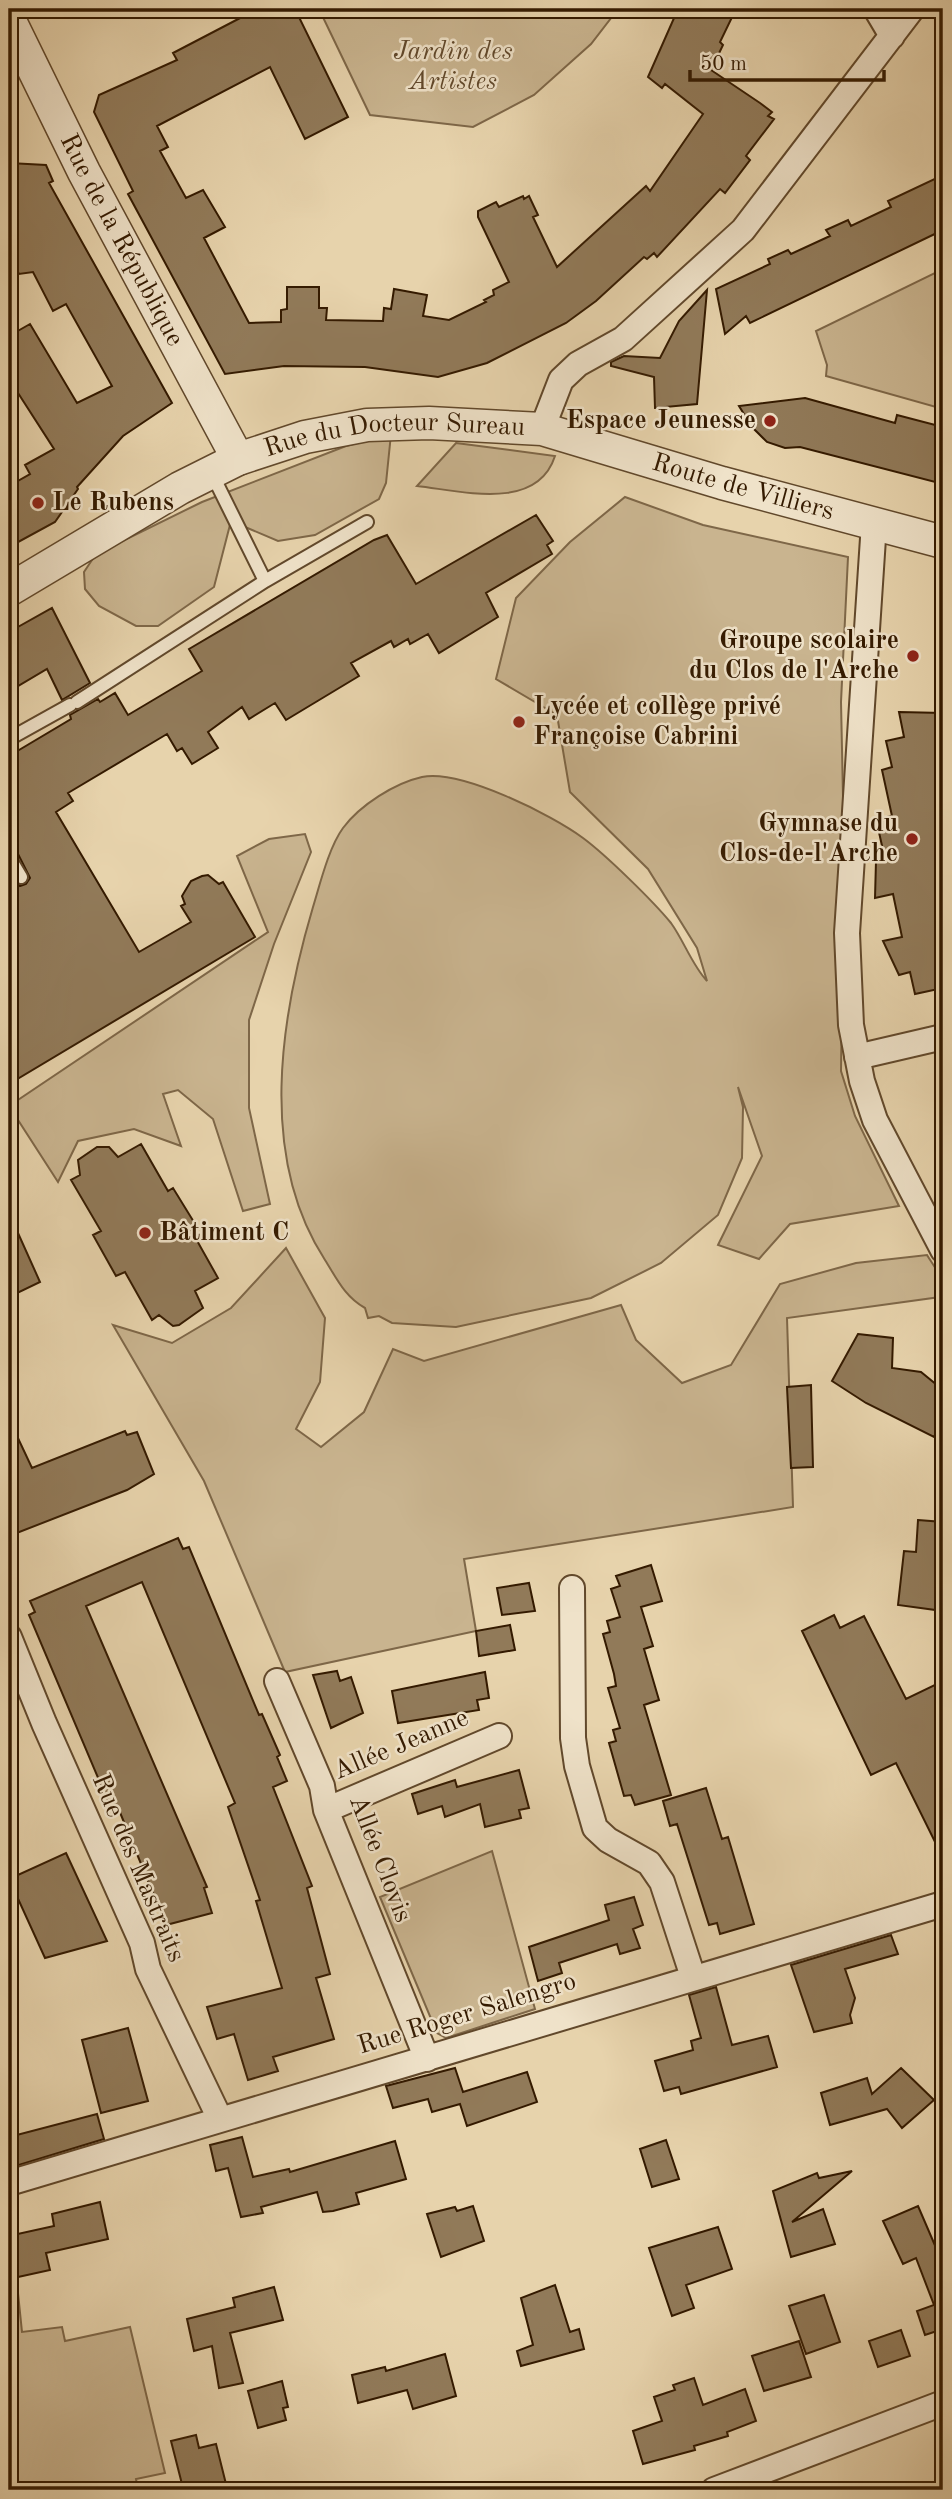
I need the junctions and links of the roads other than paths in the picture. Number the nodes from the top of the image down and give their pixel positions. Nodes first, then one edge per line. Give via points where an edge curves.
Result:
1 (876, 9) edge
2 (912, 9) edge
3 (11, 31) edge
4 (892, 36) junction
5 (542, 429) junction
6 (224, 465) junction
7 (367, 522) dead end
8 (874, 523) junction
9 (943, 542) edge
10 (265, 581) junction
11 (9, 590) edge
12 (9, 739) edge
13 (9, 856) edge
14 (21, 877) dead end
15 (943, 1037) edge
16 (857, 1057) junction
17 (943, 1251) edge
18 (572, 1588) dead end
19 (9, 1637) edge
20 (277, 1681) dead end
21 (499, 1736) dead end
22 (326, 1810) junction
23 (943, 1904) edge
24 (693, 1977) junction
25 (427, 2059) junction
26 (220, 2119) junction
27 (9, 2183) edge
28 (943, 2403) edge
29 (714, 2490) edge

1 - 4 street
2 - 4 street, Rue du Docteur Sureau
3 - 6 street, Rue de la République via 90,184
4 - 5 street, Rue du Docteur Sureau via 743,230 623,340 578,364 561,380
5 - 6 street, Rue du Docteur Sureau via 367,425 305,437
5 - 8 street, Route de Villiers
6 - 10 lane
6 - 11 street, Rue du Docteur Sureau
7 - 10 lane
8 - 9 street, Route de Villiers
8 - 16 street via 847,933 850,1025
10 - 12 lane via 74,704
13 - 14 lane
15 - 16 street
16 - 17 street via 875,1119
18 - 24 street via 573,1738 595,1828 607,1840 649,1863 662,1882
19 - 26 street, Rue des Mastraits via 142,1943 148,1969
20 - 22 street, Allée Clovis via 323,1786
21 - 22 street, Allée Jeanne
22 - 25 street, Allée Clovis
23 - 24 street, Rue Roger Salengro
24 - 25 street, Rue Roger Salengro
25 - 26 street, Rue Roger Salengro
26 - 27 street, Rue Roger Salengro
28 - 29 street

